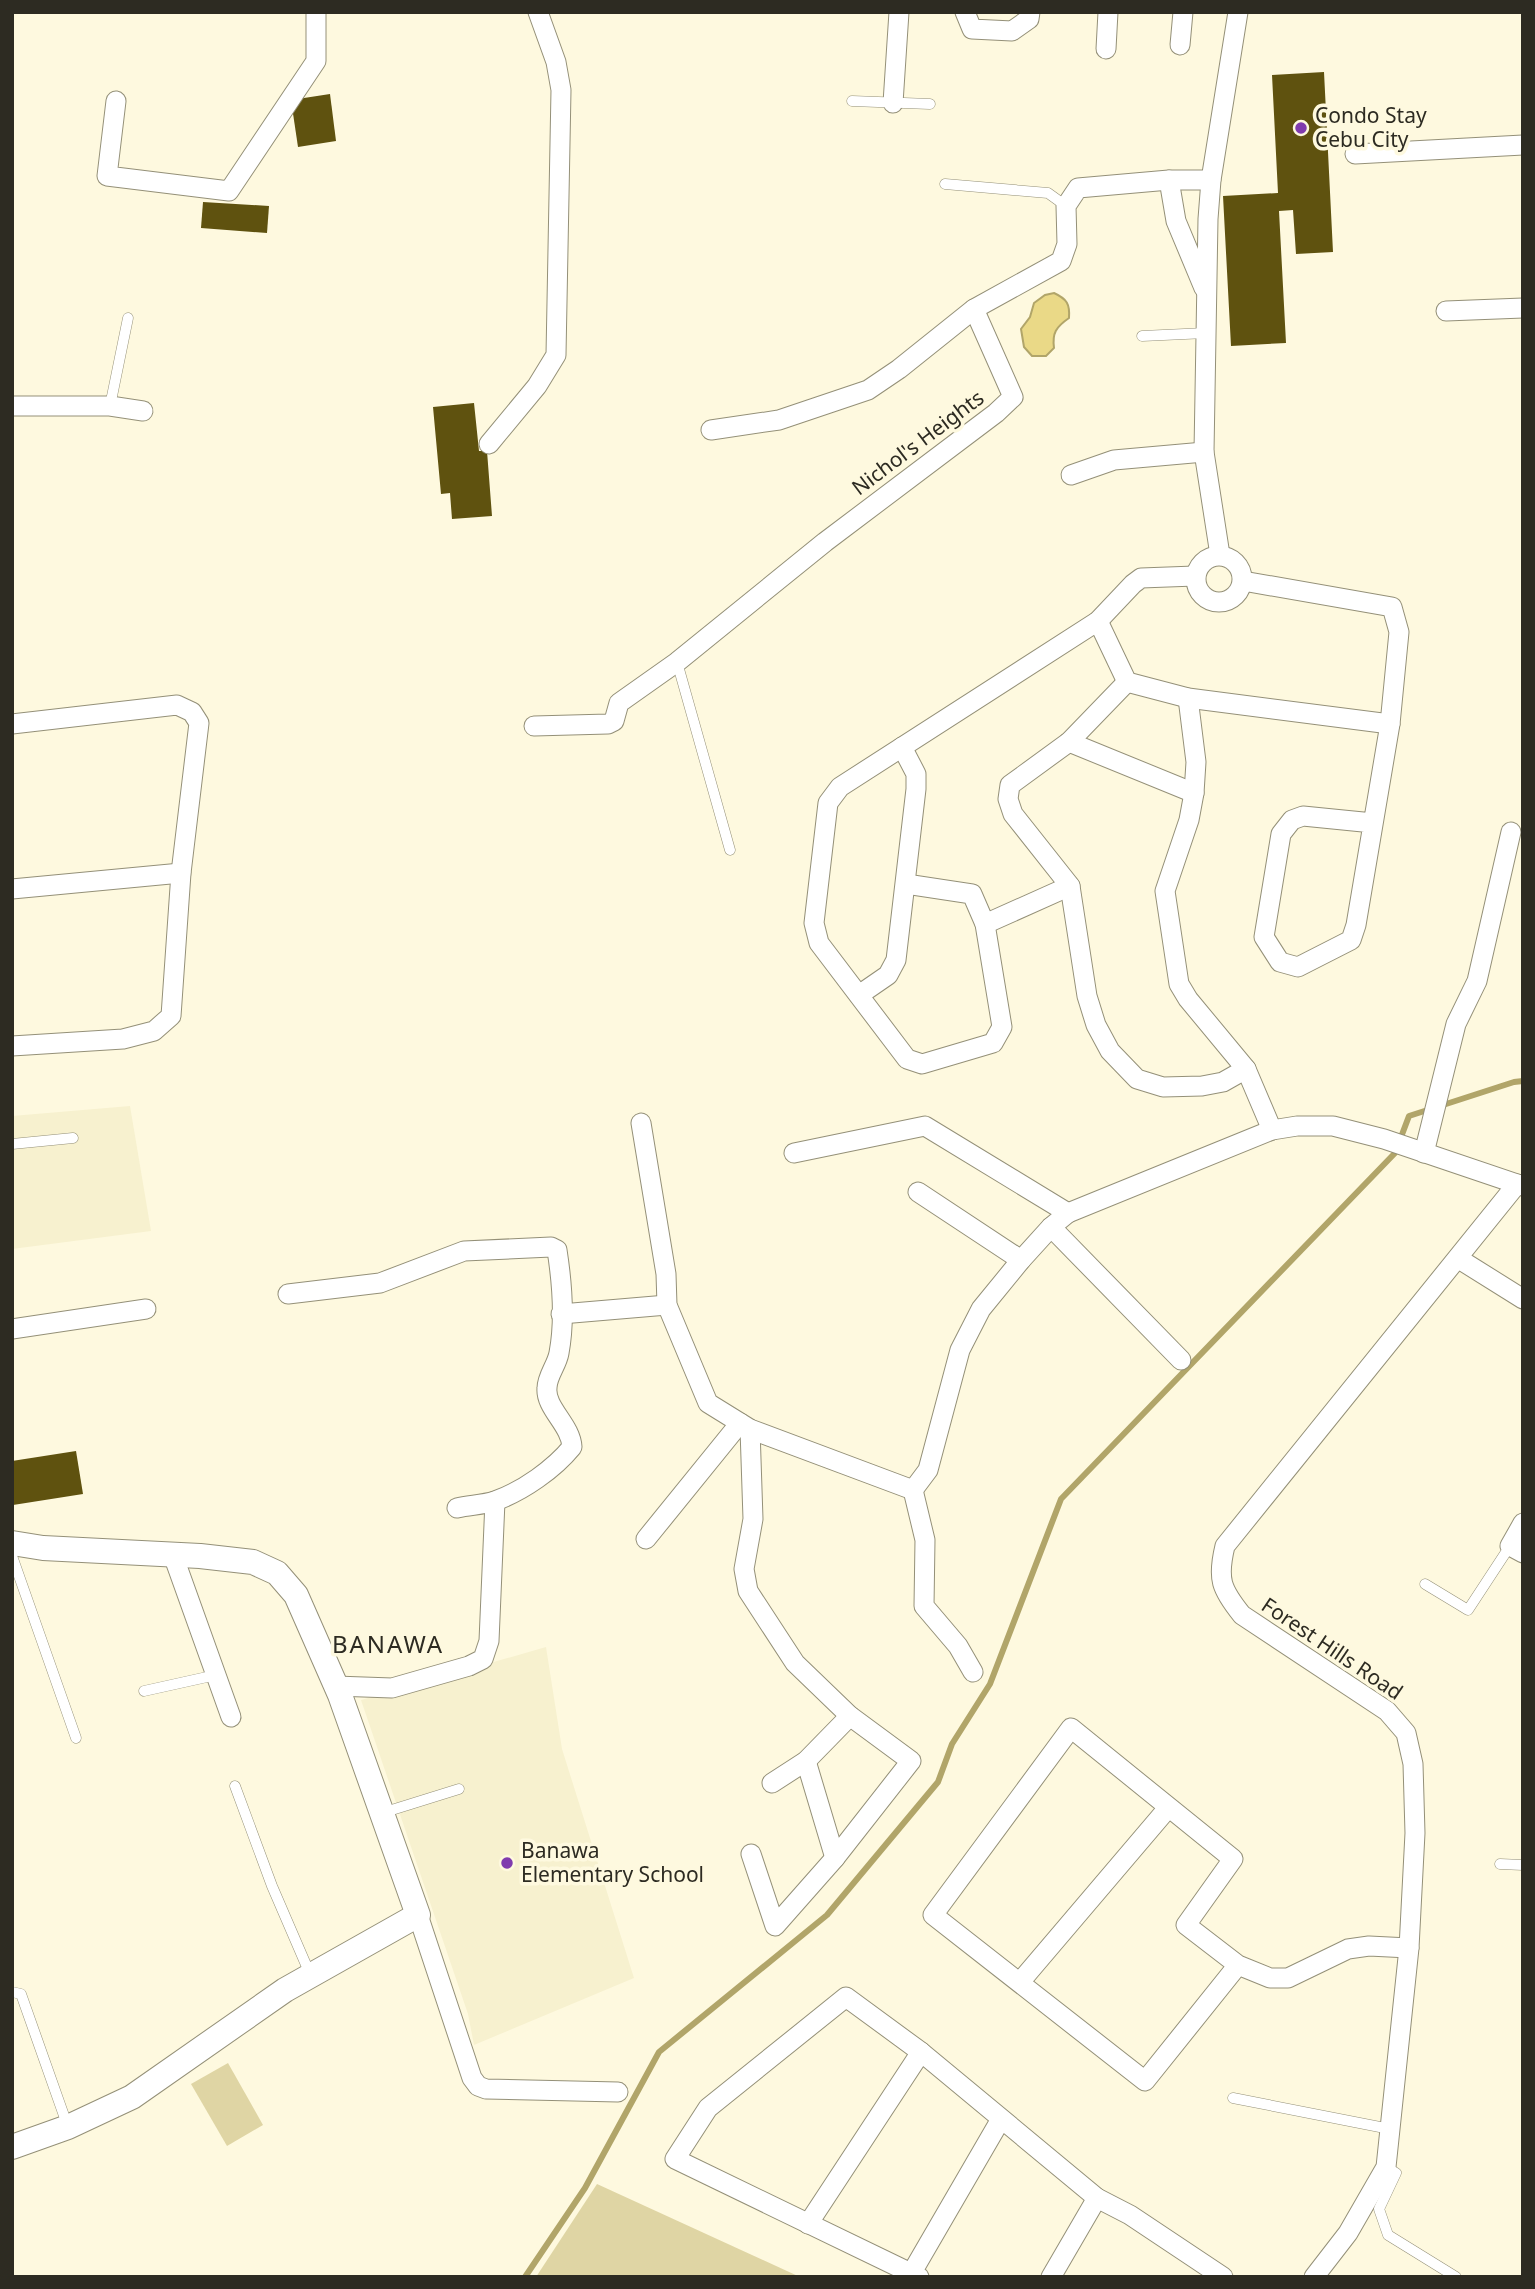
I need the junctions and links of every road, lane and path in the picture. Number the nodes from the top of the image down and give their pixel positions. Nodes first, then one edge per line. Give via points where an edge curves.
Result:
1 (316, 12) edge
2 (538, 12) edge
3 (899, 12) edge
4 (965, 12) edge
5 (1030, 12) edge
6 (1108, 12) edge
7 (1183, 12) edge
8 (1238, 12) edge
9 (1180, 45) dead end
10 (1106, 49) dead end
11 (116, 101) dead end
12 (852, 101) dead end
13 (893, 103) junction
14 (930, 104) dead end
15 (1523, 145) edge
16 (1355, 154) dead end
17 (1169, 180) junction
18 (1211, 180) junction
19 (946, 184) dead end
20 (1066, 206) junction
21 (1207, 295) junction
22 (1523, 308) edge
23 (974, 309) junction
24 (1446, 311) dead end
25 (128, 318) dead end
26 (1206, 333) junction
27 (1142, 336) dead end
28 (110, 406) junction
29 (12, 407) edge
30 (144, 411) dead end
31 (711, 430) dead end
32 (489, 444) dead end
33 (1205, 453) junction
34 (1071, 475) dead end
35 (1220, 555) junction
36 (1195, 576) junction
37 (1243, 581) junction
38 (1098, 621) junction
39 (677, 662) junction
40 (1127, 682) junction
41 (1188, 698) junction
42 (12, 724) edge
43 (1390, 724) junction
44 (534, 726) dead end
45 (1069, 742) junction
46 (902, 747) junction
47 (1194, 793) junction
48 (1373, 823) junction
49 (1511, 832) dead end
50 (730, 850) dead end
51 (181, 873) junction
52 (906, 884) junction
53 (1070, 886) junction
54 (12, 890) edge
55 (985, 925) junction
56 (859, 995) junction
57 (12, 1046) edge
58 (1246, 1069) junction
59 (641, 1123) dead end
60 (1272, 1130) junction
61 (73, 1138) dead end
62 (12, 1144) edge
63 (1420, 1151) junction
64 (794, 1153) dead end
65 (1520, 1185) edge
66 (918, 1192) dead end
67 (1068, 1213) junction
68 (1051, 1227) junction
69 (1459, 1259) junction
70 (1021, 1260) junction
71 (288, 1294) dead end
72 (1523, 1299) edge
73 (667, 1305) junction
74 (146, 1309) dead end
75 (561, 1314) junction
76 (12, 1329) edge
77 (1181, 1360) dead end
78 (745, 1426) junction
79 (914, 1490) junction
80 (495, 1501) junction
81 (457, 1508) dead end
82 (1523, 1523) edge
83 (646, 1539) dead end
84 (12, 1543) edge
85 (1516, 1550) edge
86 (173, 1555) junction
87 (12, 1556) edge
88 (1425, 1584) dead end
89 (973, 1672) dead end
90 (216, 1675) junction
91 (335, 1686) junction
92 (144, 1692) dead end
93 (850, 1716) junction
94 (231, 1717) dead end
95 (76, 1738) dead end
96 (806, 1761) junction
97 (772, 1783) dead end
98 (235, 1786) dead end
99 (459, 1789) dead end
100 (1168, 1808) junction
101 (382, 1813) junction
102 (751, 1854) dead end
103 (835, 1858) junction
104 (1500, 1864) dead end
105 (1523, 1865) edge
106 (418, 1915) junction
107 (1409, 1948) junction
108 (1238, 1965) junction
109 (310, 1976) junction
110 (1020, 1982) junction
111 (12, 1992) edge
112 (921, 2052) junction
113 (618, 2092) dead end
114 (1233, 2098) dead end
115 (1001, 2119) junction
116 (68, 2127) junction
117 (1390, 2129) junction
118 (12, 2147) edge
119 (1386, 2167) junction
120 (1097, 2198) junction
121 (808, 2224) junction
122 (915, 2275) edge
123 (1051, 2277) edge
124 (1223, 2277) edge
125 (1314, 2277) edge
126 (1455, 2277) edge

1 - 11 street via 316,61 229,191 107,176
2 - 32 street via 561,90 556,355
3 - 13 street
4 - 5 street via 972,29 1012,32 1029,19
6 - 10 street
7 - 9 street
8 - 18 street
12 - 13 lane
13 - 14 lane
15 - 16 street
17 - 18 street
17 - 20 street via 1078,188
17 - 21 street via 1176,221
18 - 21 street
19 - 20 lane via 1048,193
20 - 23 street via 1067,244 1061,261
21 - 26 street
22 - 24 street
23 - 31 street via 868,390 779,420
23 - 39 street, Nichol's Heights via 1013,397
25 - 28 lane
26 - 27 lane
26 - 33 street
28 - 29 street
28 - 30 street
33 - 34 street via 1114,460
33 - 35 street
35 - 36 street via 1209,557
35 - 37 street via 1233,559
36 - 37 street via 1198,591 1209,601 1224,603 1237,595
36 - 38 street via 1141,578
37 - 43 street via 1392,607 1399,632
38 - 40 street
38 - 46 street
39 - 44 street, Nichol's Heights via 619,703 617,716 608,724
39 - 50 lane
40 - 41 street
40 - 45 street
41 - 43 street
41 - 47 street via 1196,762
42 - 51 street via 177,705 192,712 198,723
43 - 48 street
45 - 47 street
45 - 53 street via 1010,785 1008,799 1013,814
46 - 52 street via 916,774
46 - 56 street via 840,788 828,803 814,923 819,943
47 - 58 street via 1164,891 1179,984
48 - 48 street via 1351,940 1298,967 1280,962 1264,937 1281,834 1292,820 1303,816
49 - 63 street via 1477,981 1456,1024
51 - 54 street
51 - 57 street via 171,1016 154,1031 123,1039
52 - 55 street via 972,894
52 - 56 street via 896,960 888,975
53 - 55 street
53 - 58 street via 1087,996 1110,1051 1137,1079 1163,1087 1223,1082
55 - 56 street via 1002,1027 993,1043 922,1063 907,1059
58 - 60 street
59 - 73 street
60 - 63 street via 1333,1126
60 - 67 street
61 - 62 lane
63 - 65 street
64 - 67 street via 925,1126
65 - 69 street, Forest Hills Road
66 - 70 street
67 - 68 street
68 - 70 street
68 - 77 street
69 - 72 street
69 - 107 street, Forest Hills Road via 1226,1546 1220,1566 1224,1593 1242,1615 1387,1711 1406,1733 1413,1764 1415,1833
70 - 79 street via 981,1309 960,1350 928,1470
71 - 75 street via 380,1283 464,1251 551,1247 557,1250
73 - 75 street
73 - 78 street via 708,1403
74 - 76 street
75 - 80 street via 559,1353 547,1389 549,1401 572,1436 572,1447 537,1479
78 - 79 street
78 - 83 street
78 - 93 street via 752,1519 744,1569 748,1591 795,1663
79 - 89 street via 926,1540 924,1606
80 - 81 street
80 - 91 street via 488,1648 483,1659 393,1688
82 - 85 street
84 - 86 street
85 - 88 lane via 1468,1610
86 - 90 street
86 - 91 street via 253,1562 276,1573 296,1595
87 - 95 lane
90 - 92 lane
90 - 94 street
91 - 101 street
93 - 96 street
93 - 103 street via 911,1761
96 - 97 street
96 - 103 street
98 - 109 lane
99 - 101 lane
100 - 108 street via 1233,1859 1186,1925
100 - 110 street
100 - 110 street via 1071,1728 933,1915
101 - 106 street
102 - 103 street via 775,1926
104 - 105 lane
106 - 109 street
106 - 113 street via 478,2086
107 - 108 street via 1348,1949 1288,1978 1270,1978
107 - 117 street, Forest Hills Road
108 - 110 street via 1145,2081
109 - 116 street via 132,2097
111 - 116 lane via 21,1994
112 - 115 street
112 - 121 street
112 - 121 street via 846,1997 708,2108 675,2159
114 - 117 lane
115 - 120 street
115 - 122 street
116 - 118 street
117 - 119 street, Forest Hills Road
119 - 125 street, Forest Hills Road via 1348,2233
119 - 126 lane via 1396,2173 1379,2209 1388,2235
120 - 123 street
120 - 124 street
121 - 122 street

